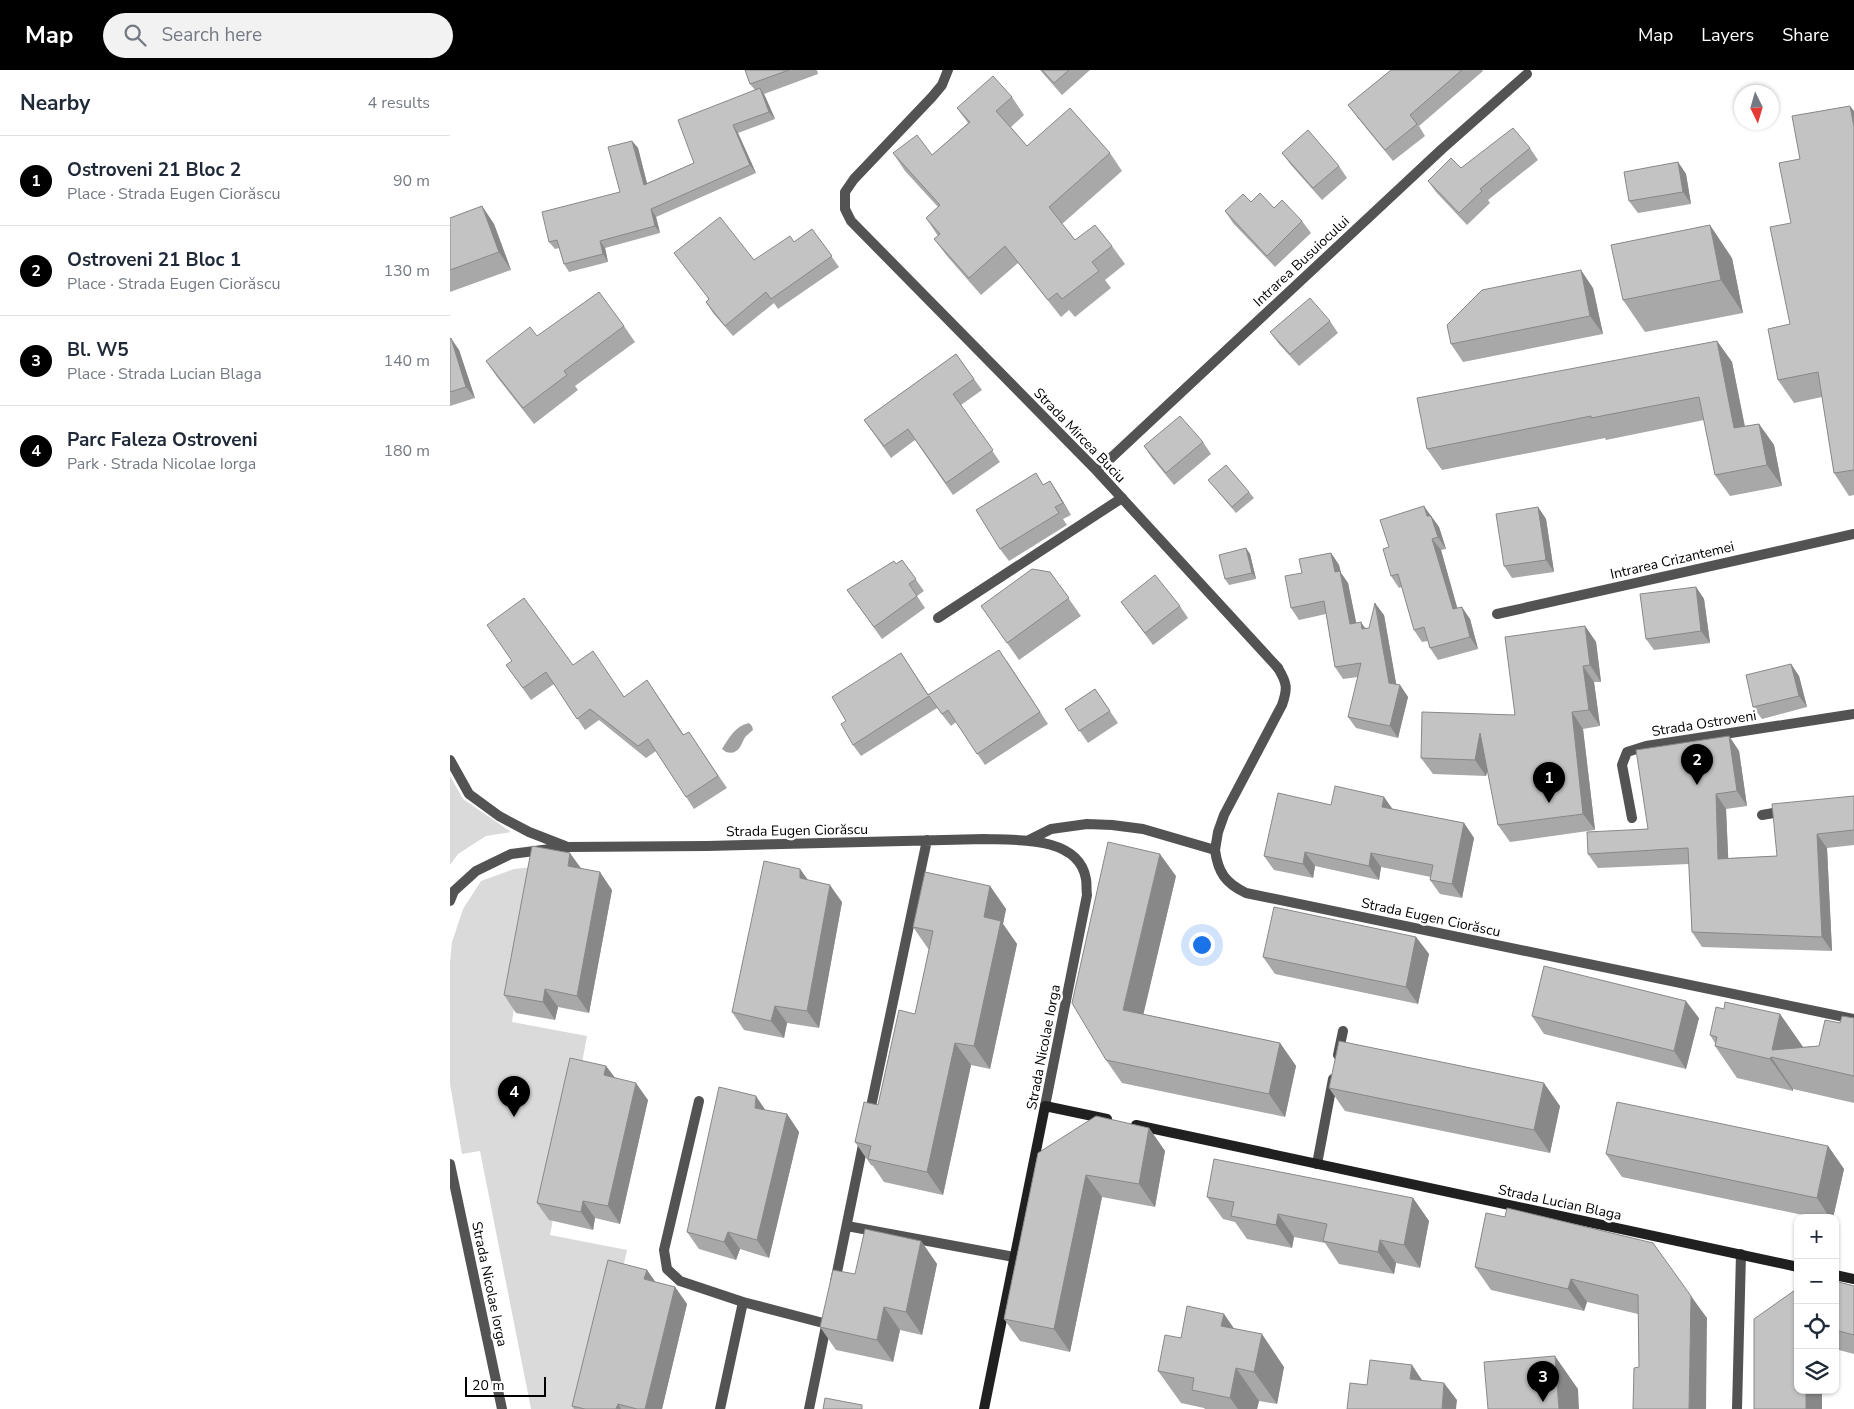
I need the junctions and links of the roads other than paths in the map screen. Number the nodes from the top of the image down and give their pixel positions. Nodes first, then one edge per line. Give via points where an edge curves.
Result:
1 (948, 70) edge
2 (1527, 74) dead end
3 (1097, 471) junction
4 (1122, 498) junction
5 (1854, 534) edge
6 (1497, 614) dead end
7 (938, 618) dead end
8 (1854, 714) edge
9 (450, 760) edge
10 (1799, 810) edge
11 (1762, 815) dead end
12 (1632, 818) dead end
13 (927, 840) junction
14 (1029, 840) junction
15 (566, 847) junction
16 (1064, 849) joint
17 (1215, 850) junction
18 (450, 901) edge
19 (1854, 1019) edge
20 (1342, 1031) dead end
21 (699, 1101) dead end
22 (1045, 1106) junction
23 (450, 1164) edge
24 (1317, 1164) junction
25 (847, 1226) junction
26 (1741, 1254) junction
27 (1014, 1258) junction
28 (1794, 1266) edge
29 (1839, 1276) edge
30 (1854, 1279) edge
31 (834, 1288) edge
32 (743, 1302) junction
33 (502, 1409) edge
34 (720, 1409) edge
35 (809, 1409) edge
36 (984, 1409) edge
37 (1737, 1409) edge

1 - 3 street, Strada Mircea Buciu via 932,98 854,179 845,192 845,209 867,238
2 - 3 street, Intrarea Busuiocului via 1442,148
3 - 4 street, Strada Mircea Buciu
4 - 7 street
4 - 17 street, Strada Mircea Buciu via 1278,668 1285,680 1287,692 1282,705 1224,815
5 - 6 street, Intrarea Crizantemei
8 - 12 street, Strada Ostroveni via 1646,746 1627,752 1622,765
9 - 15 street via 469,794 499,816
10 - 11 street
13 - 14 street, Strada Eugen Ciorăscu
13 - 15 street, Strada Eugen Ciorăscu
13 - 25 street
14 - 16 street, Strada Eugen Ciorăscu
14 - 17 street, Strada Eugen Ciorăscu via 1051,829 1088,824 1112,825 1143,829
15 - 18 street via 511,854 476,871 454,891
16 - 22 street, Strada Nicolae Iorga via 1080,863 1086,878 1087,895
17 - 19 street, Strada Eugen Ciorăscu via 1217,866 1227,880 1246,893
20 - 24 street
21 - 32 street via 664,1250 667,1269 680,1281
22 - 24 street, Strada Lucian Blaga
22 - 27 street, Strada Nicolae Iorga
23 - 33 street, Strada Nicolae Iorga
24 - 26 street, Strada Lucian Blaga
25 - 27 street
25 - 31 street
26 - 28 street, Strada Lucian Blaga
26 - 37 street
27 - 36 street, Strada Nicolae Iorga
29 - 30 street
32 - 34 street
32 - 35 street via 828,1319

